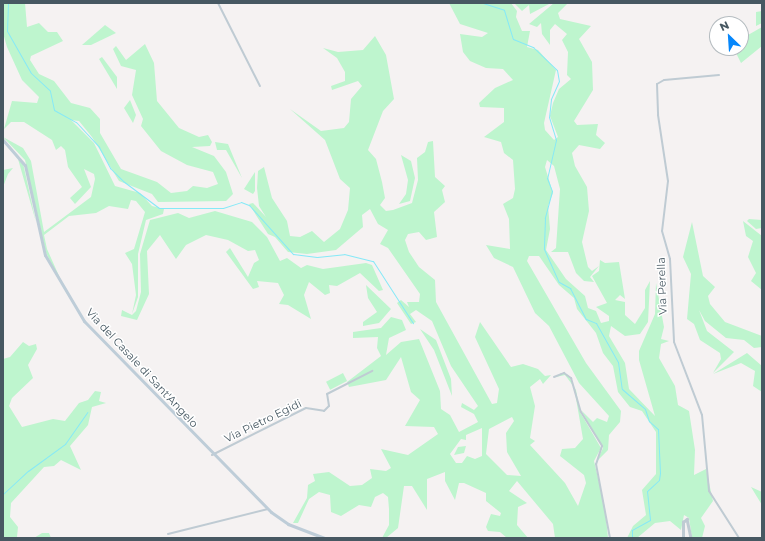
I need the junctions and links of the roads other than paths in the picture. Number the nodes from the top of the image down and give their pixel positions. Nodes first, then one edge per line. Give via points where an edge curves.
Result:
1 (218, 3) edge
2 (719, 75) dead end
3 (260, 86) dead end
4 (3, 140) edge
5 (372, 371) dead end
6 (554, 377) dead end
7 (212, 455) junction
8 (268, 509) junction
9 (168, 534) dead end
10 (324, 538) edge
11 (610, 538) edge
12 (683, 538) edge
13 (691, 538) edge
14 (739, 538) edge

1 - 3 street
2 - 14 street, Via Perella via 657,84 658,115 668,181 662,231 670,259 674,342 702,415 709,491
4 - 7 main road, Via del Casale di Sant'Angelo via 25,165 44,252 70,303
5 - 7 street, Via Pietro Egidi via 327,394 329,406 324,411 306,408
6 - 11 street via 563,372 571,378 582,416 602,446 596,465
7 - 8 main road, Via del Casale di Sant'Angelo
8 - 9 street
8 - 10 main road, Via del Casale di Sant'Angelo via 288,524
12 - 13 street via 686,519

